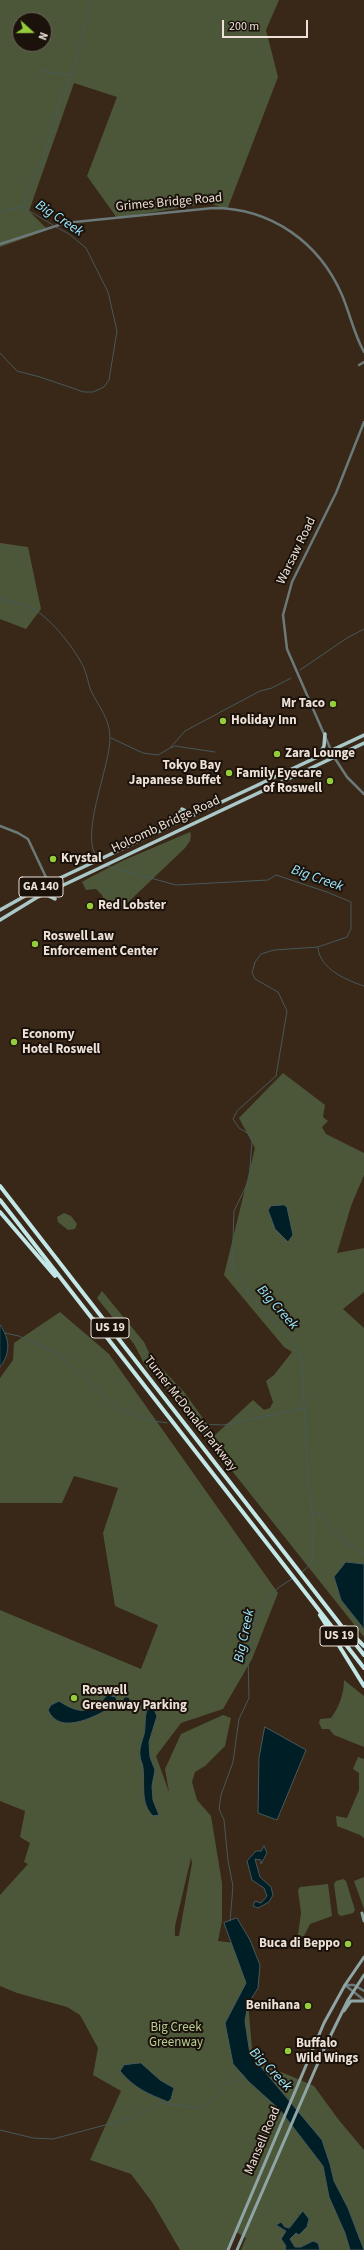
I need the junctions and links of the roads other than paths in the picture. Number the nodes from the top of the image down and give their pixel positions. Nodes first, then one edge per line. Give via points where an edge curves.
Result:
1 (0, 244) edge
2 (364, 351) edge
3 (364, 362) edge
4 (360, 365) dead end
5 (364, 422) edge
6 (325, 734) junction
7 (364, 735) edge
8 (364, 743) edge
9 (331, 750) junction
10 (319, 756) junction
11 (334, 757) junction
12 (364, 794) edge
13 (194, 815) junction
14 (175, 824) junction
15 (0, 826) edge
16 (49, 883) junction
17 (52, 890) junction
18 (43, 894) junction
19 (56, 899) dead end
20 (0, 910) edge
21 (0, 920) edge
22 (1, 1187) edge
23 (0, 1200) edge
24 (0, 1212) edge
25 (87, 1313) junction
26 (313, 1603) junction
27 (332, 1614) junction
28 (364, 1646) edge
29 (364, 1655) edge
30 (364, 1668) edge
31 (364, 1686) edge
32 (362, 1913) dead end
33 (364, 1921) edge
34 (364, 1957) edge
35 (364, 1975) edge
36 (345, 1985) junction
37 (356, 1986) junction
38 (364, 1991) edge
39 (352, 1992) junction
40 (364, 2000) edge
41 (340, 2015) junction
42 (228, 2250) edge
43 (237, 2250) edge

1 - 2 street, Grimes Bridge Road via 65,223 218,208 246,211 270,219 306,243 328,270 342,296 354,332
3 - 4 street
5 - 6 street, Warsaw Road via 336,493 292,582 283,615 287,649
6 - 9 street, Warsaw Road
6 - 10 main road via 324,748
7 - 9 main road, Holcomb Bridge Road / GA 140
8 - 11 main road, Holcomb Bridge Road / GA 140
9 - 10 main road, Holcomb Bridge Road / GA 140
9 - 11 street, Warsaw Road
10 - 13 main road, Holcomb Bridge Road / GA 140
11 - 12 street, Warsaw Road via 344,773
11 - 17 main road, Holcomb Bridge Road / GA 140
13 - 14 main road, Holcomb Bridge Road / GA 140
13 - 14 main road via 181,810
14 - 16 main road, Holcomb Bridge Road / GA 140
15 - 16 street via 28,840
16 - 17 street
16 - 20 main road, Holcomb Bridge Road / GA 140
17 - 18 main road, Holcomb Bridge Road / GA 140
18 - 19 main road
18 - 21 main road, Holcomb Bridge Road / GA 140
22 - 27 highway, Turner McDonald Parkway / US 19
23 - 25 highway, Turner McDonald Parkway / US 19
24 - 25 highway
25 - 26 highway, Turner McDonald Parkway / US 19
26 - 30 highway, Turner McDonald Parkway / US 19
26 - 31 highway
27 - 28 highway
27 - 29 highway, Turner McDonald Parkway / US 19
32 - 33 main road
34 - 36 main road, Mansell Road
35 - 37 main road, Mansell Road
36 - 37 street
36 - 39 street
36 - 42 main road, Mansell Road via 324,2023
37 - 38 street
37 - 39 main road, Mansell Road
39 - 40 street
39 - 41 main road, Mansell Road
40 - 41 main road via 351,2001
41 - 43 main road, Mansell Road

